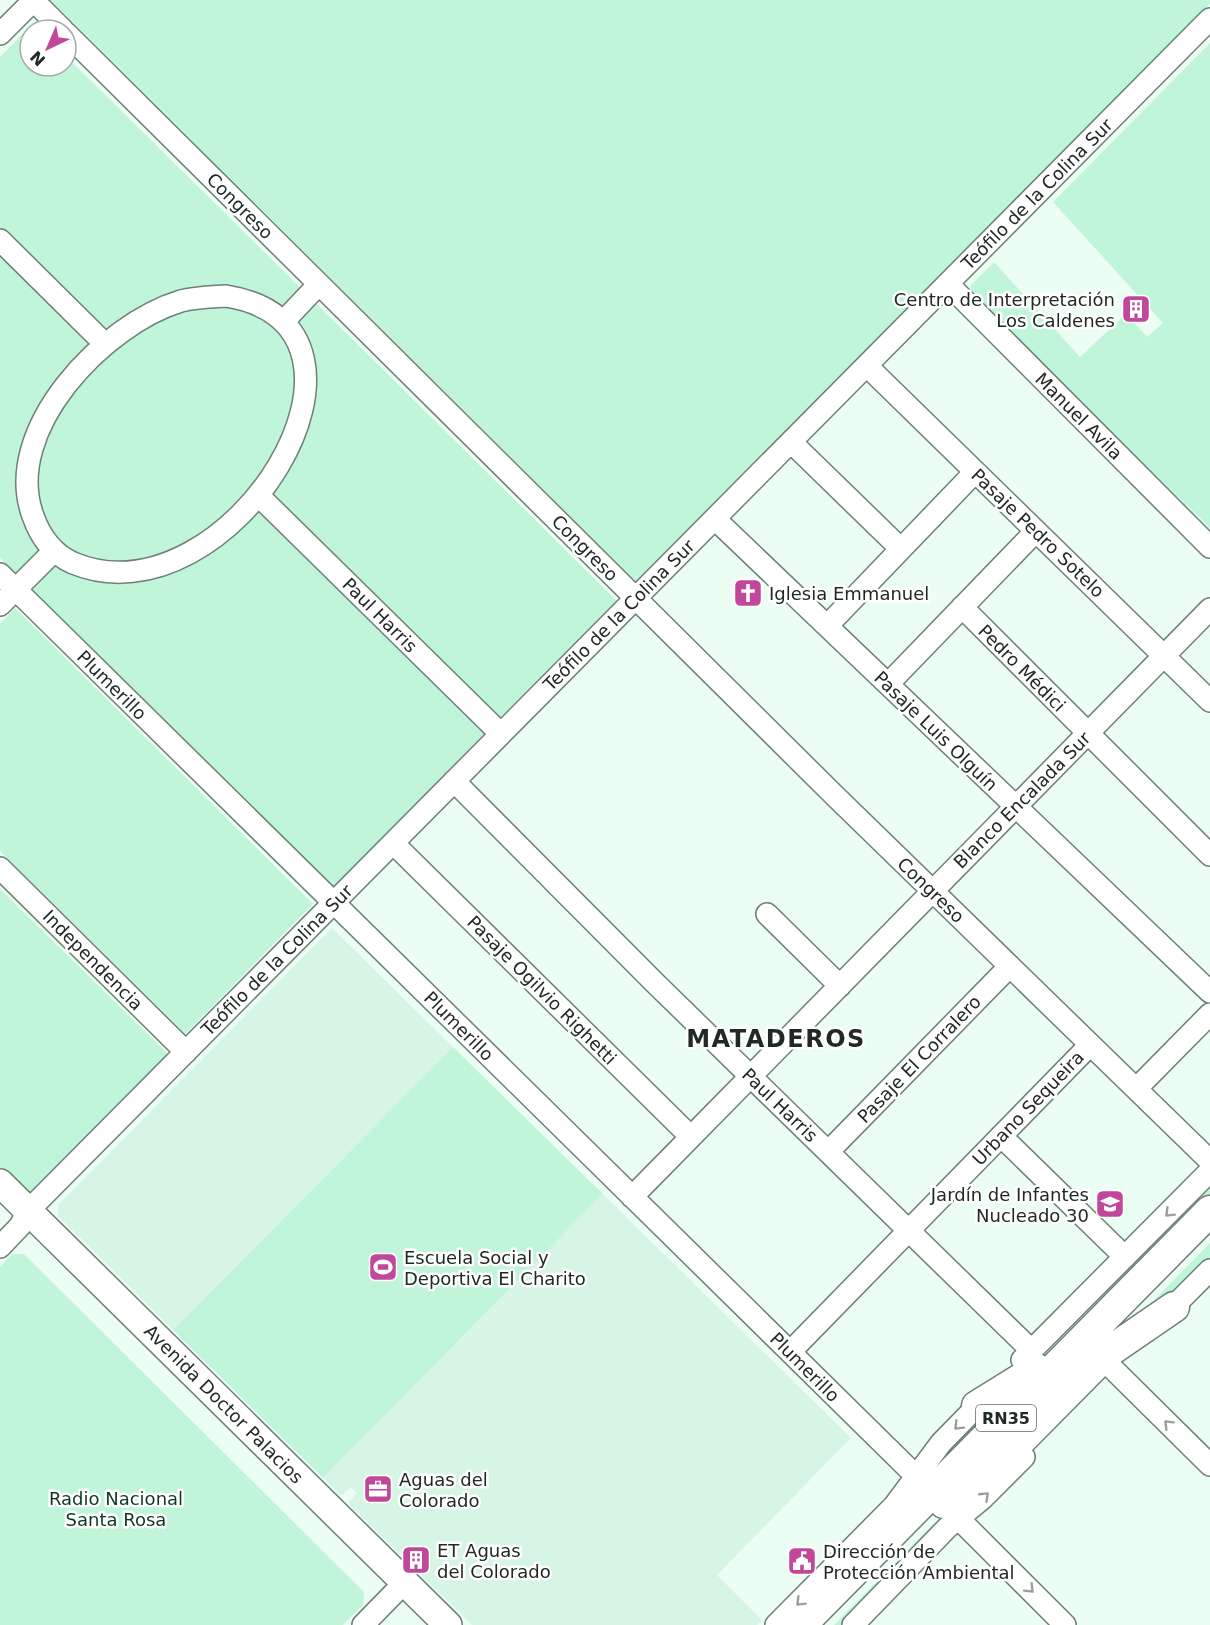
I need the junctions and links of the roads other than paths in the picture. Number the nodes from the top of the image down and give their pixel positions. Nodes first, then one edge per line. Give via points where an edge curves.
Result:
1 (33, 0) edge
2 (50, 18) edge
3 (1210, 20) edge
4 (0, 34) edge
5 (78, 46) edge
6 (0, 240) edge
7 (319, 284) junction
8 (948, 284) junction
9 (284, 321) junction
10 (105, 344) junction
11 (867, 366) junction
12 (791, 442) junction
13 (975, 472) junction
14 (259, 496) junction
15 (715, 519) junction
16 (1036, 531) junction
17 (1210, 548) edge
18 (901, 549) junction
19 (54, 550) junction
20 (0, 574) edge
21 (15, 590) junction
22 (636, 598) junction
23 (0, 605) edge
24 (962, 608) junction
25 (1210, 609) edge
26 (827, 626) junction
27 (1164, 656) junction
28 (888, 684) junction
29 (1210, 701) edge
30 (501, 734) junction
31 (1087, 735) junction
32 (454, 781) junction
33 (1016, 807) junction
34 (393, 843) junction
35 (1210, 855) edge
36 (0, 868) edge
37 (933, 891) junction
38 (334, 903) junction
39 (767, 914) dead end
40 (1010, 966) junction
41 (840, 986) junction
42 (1210, 992) edge
43 (1210, 1014) edge
44 (1090, 1045) junction
45 (186, 1052) junction
46 (750, 1076) junction
47 (1136, 1089) junction
48 (1001, 1136) junction
49 (691, 1137) junction
50 (828, 1152) junction
51 (1210, 1161) edge
52 (1210, 1171) edge
53 (0, 1183) edge
54 (632, 1197) junction
55 (0, 1206) edge
56 (1210, 1211) edge
57 (24, 1219) junction
58 (909, 1230) junction
59 (1199, 1233) edge
60 (0, 1247) edge
61 (1125, 1257) junction
62 (1210, 1270) edge
63 (1174, 1307) junction
64 (1032, 1351) junction
65 (790, 1352) junction
66 (1112, 1368) junction
67 (977, 1406) junction
68 (1210, 1465) edge
69 (917, 1477) junction
70 (951, 1511) junction
71 (399, 1588) junction
72 (363, 1625) edge
73 (424, 1625) edge
74 (448, 1625) edge
75 (776, 1625) edge
76 (801, 1625) edge
77 (824, 1625) edge
78 (853, 1625) edge
79 (1065, 1625) edge

1 - 2 street, Congreso
1 - 4 street
3 - 8 street, Teófilo de la Colina Sur
5 - 7 street, Congreso
6 - 10 street
7 - 9 street
7 - 22 street, Congreso
8 - 11 street, Teófilo de la Colina Sur
8 - 17 street, Manuel Avila
9 - 10 street via 248,300 203,297 161,309
9 - 14 street via 303,359 304,402 292,442
10 - 19 street via 64,389 43,422 31,453 27,472 30,508
11 - 12 street, Teófilo de la Colina Sur
11 - 13 street, Pasaje Pedro Sotelo
12 - 15 street, Teófilo de la Colina Sur
12 - 18 street
13 - 16 street, Pasaje Pedro Sotelo
13 - 18 street
14 - 19 street via 209,541 154,566 127,572 101,571 69,561
14 - 30 street, Paul Harris
15 - 22 street, Teófilo de la Colina Sur
15 - 26 street, Pasaje Luis Olguín
16 - 24 street
16 - 27 street, Pasaje Pedro Sotelo
18 - 26 street
19 - 21 street
20 - 21 street, Plumerillo
21 - 23 street
21 - 38 street, Plumerillo
22 - 30 street, Teófilo de la Colina Sur
22 - 37 street, Congreso
24 - 28 street
24 - 31 street, Pedro Médici
25 - 27 street, Blanco Encalada Sur
26 - 28 street, Pasaje Luis Olguín
27 - 29 street, Pasaje Pedro Sotelo
27 - 31 street, Blanco Encalada Sur
28 - 33 street, Pasaje Luis Olguín
30 - 32 street, Teófilo de la Colina Sur
31 - 33 street, Blanco Encalada Sur
31 - 35 street, Pedro Médici
32 - 34 street, Teófilo de la Colina Sur
32 - 46 street, Paul Harris
33 - 37 street, Blanco Encalada Sur
33 - 42 street, Pasaje Luis Olguín
34 - 38 street, Teófilo de la Colina Sur
34 - 49 street, Pasaje Ogilvio Righetti
36 - 45 street, Independencia
37 - 40 street, Congreso
37 - 41 street, Blanco Encalada Sur
38 - 45 street, Teófilo de la Colina Sur
38 - 54 street, Plumerillo
39 - 41 street
40 - 44 street, Congreso
40 - 50 street, Pasaje El Corralero
41 - 46 street, Blanco Encalada Sur
43 - 47 street
44 - 47 street, Congreso
44 - 48 street, Urbano Sequeira
45 - 57 street, Teófilo de la Colina Sur
46 - 49 street, Blanco Encalada Sur
46 - 50 street, Paul Harris
47 - 51 street, Congreso
48 - 58 street, Urbano Sequeira
48 - 61 street
49 - 54 street, Blanco Encalada Sur
50 - 58 street, Paul Harris
52 -> 61 street
53 - 57 main road, Avenida Doctor Palacios
54 - 65 street, Plumerillo
55 - 57 main road, Avenida Doctor Palacios
56 - 59 highway, RN35
57 - 60 street, Teófilo de la Colina Sur
57 - 71 main road, Avenida Doctor Palacios
58 - 64 street, Paul Harris
58 - 65 street, Urbano Sequeira
59 - 67 highway via 1132,1272 1033,1372
59 - 70 highway, RN35
59 - 76 highway, RN35
61 - 64 street
62 - 63 street
63 - 66 street
63 - 70 highway via 1107,1353
64 - 67 street
65 - 69 street, Plumerillo
68 -> 66 street
70 -> 66 street via 982,1499
67 -> 69 street via 941,1443
69 -> 75 street via 885,1515
70 - 77 highway, RN35
70 - 78 street
70 -> 79 street
71 - 72 street
71 - 73 main road, Avenida Doctor Palacios
71 - 74 main road, Avenida Doctor Palacios

